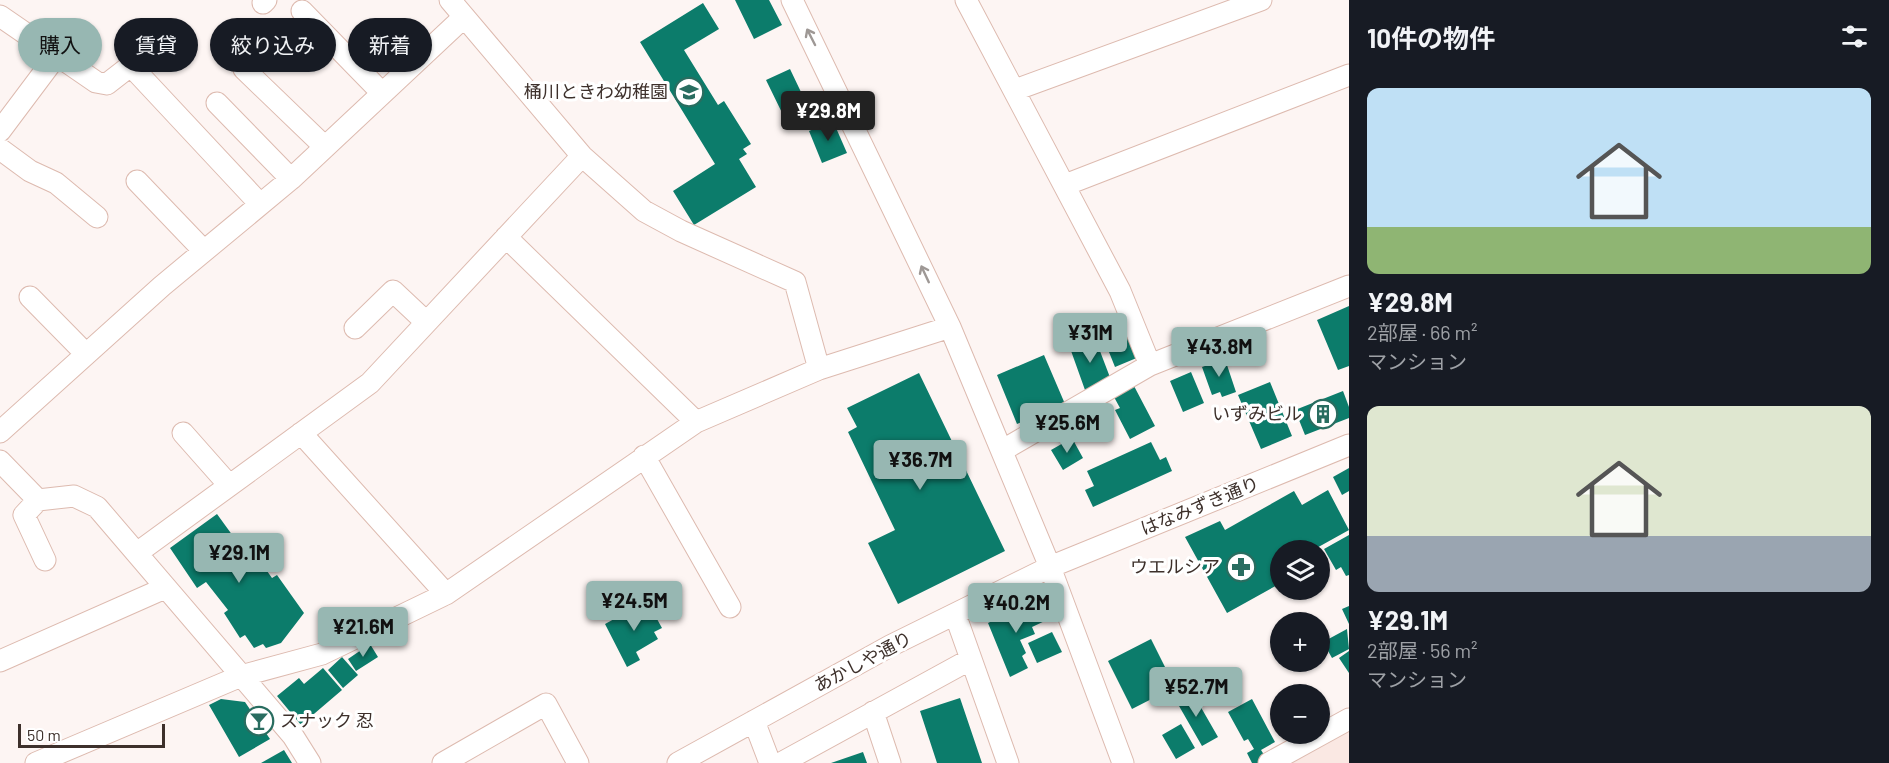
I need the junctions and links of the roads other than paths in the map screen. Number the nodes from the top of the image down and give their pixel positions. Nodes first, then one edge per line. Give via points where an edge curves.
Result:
1 (450, 0) edge
2 (792, 0) edge
3 (966, 0) edge
4 (1261, 0) edge
5 (302, 11) dead end
6 (0, 16) edge
7 (464, 17) junction
8 (18, 28) edge
9 (44, 72) edge
10 (82, 72) edge
11 (247, 72) edge
12 (1349, 75) edge
13 (1015, 90) junction
14 (382, 93) junction
15 (217, 103) dead end
16 (0, 130) edge
17 (324, 147) junction
18 (0, 149) edge
19 (582, 156) junction
20 (291, 179) junction
21 (137, 181) dead end
22 (1065, 185) junction
23 (260, 204) junction
24 (97, 217) dead end
25 (506, 237) junction
26 (204, 251) junction
27 (1349, 286) edge
28 (30, 297) dead end
29 (426, 322) junction
30 (950, 327) junction
31 (355, 328) dead end
32 (86, 354) junction
33 (1150, 365) junction
34 (819, 369) junction
35 (696, 422) junction
36 (0, 432) edge
37 (183, 433) dead end
38 (301, 433) junction
39 (1349, 445) edge
40 (1003, 450) junction
41 (645, 456) junction
42 (0, 461) edge
43 (230, 485) junction
44 (38, 500) junction
45 (137, 552) junction
46 (45, 561) dead end
47 (1050, 567) junction
48 (165, 588) junction
49 (446, 594) junction
50 (730, 607) dead end
51 (955, 614) junction
52 (971, 659) junction
53 (0, 661) edge
54 (241, 676) junction
55 (873, 712) junction
56 (1349, 719) edge
57 (754, 721) junction
58 (36, 763) edge
59 (310, 763) edge
60 (443, 763) edge
61 (578, 763) edge
62 (678, 763) edge
63 (770, 763) edge
64 (781, 763) edge
65 (890, 763) edge
66 (1008, 763) edge
67 (1123, 763) edge
68 (1269, 763) edge

1 - 7 street
30 -> 2 street
3 - 13 street
4 - 13 street
5 - 14 street
6 - 8 street
7 - 14 street
7 - 19 street
9 - 16 street
10 - 23 street via 106,84 132,67
11 - 17 street
12 - 22 street
13 - 22 street
14 - 17 street
15 - 20 street
17 - 20 street
18 - 24 street via 30,171 56,183
19 - 25 street
19 - 34 street via 644,211 795,282
20 - 23 street
21 - 26 street
22 - 33 street via 1120,291
23 - 26 street
25 - 29 street
25 - 35 street
26 - 32 street
27 - 33 street
28 - 32 street
29 - 31 street via 393,291
29 - 38 street via 370,383
30 - 34 street
30 - 40 street
32 - 36 street
33 - 40 street
34 - 35 street
35 - 41 street
37 - 43 street
38 - 43 street
38 - 49 street
39 - 47 street, はなみずき通り
40 - 47 street
41 - 49 street
41 - 50 street
42 - 44 street
43 - 45 street
44 - 45 street via 74,496 97,507
44 - 46 street via 24,515
45 - 48 street
47 - 51 street, あかしや通り
47 - 67 street
48 - 53 street
48 - 54 street
49 - 54 street via 322,654
51 - 52 street
51 - 57 street, あかしや通り
52 - 55 street
52 - 66 street
54 - 58 street
54 - 59 street via 293,736
55 - 64 street
55 - 65 street
56 - 68 street
57 - 62 street, あかしや通り
57 - 63 street
60 - 61 street via 546,704

